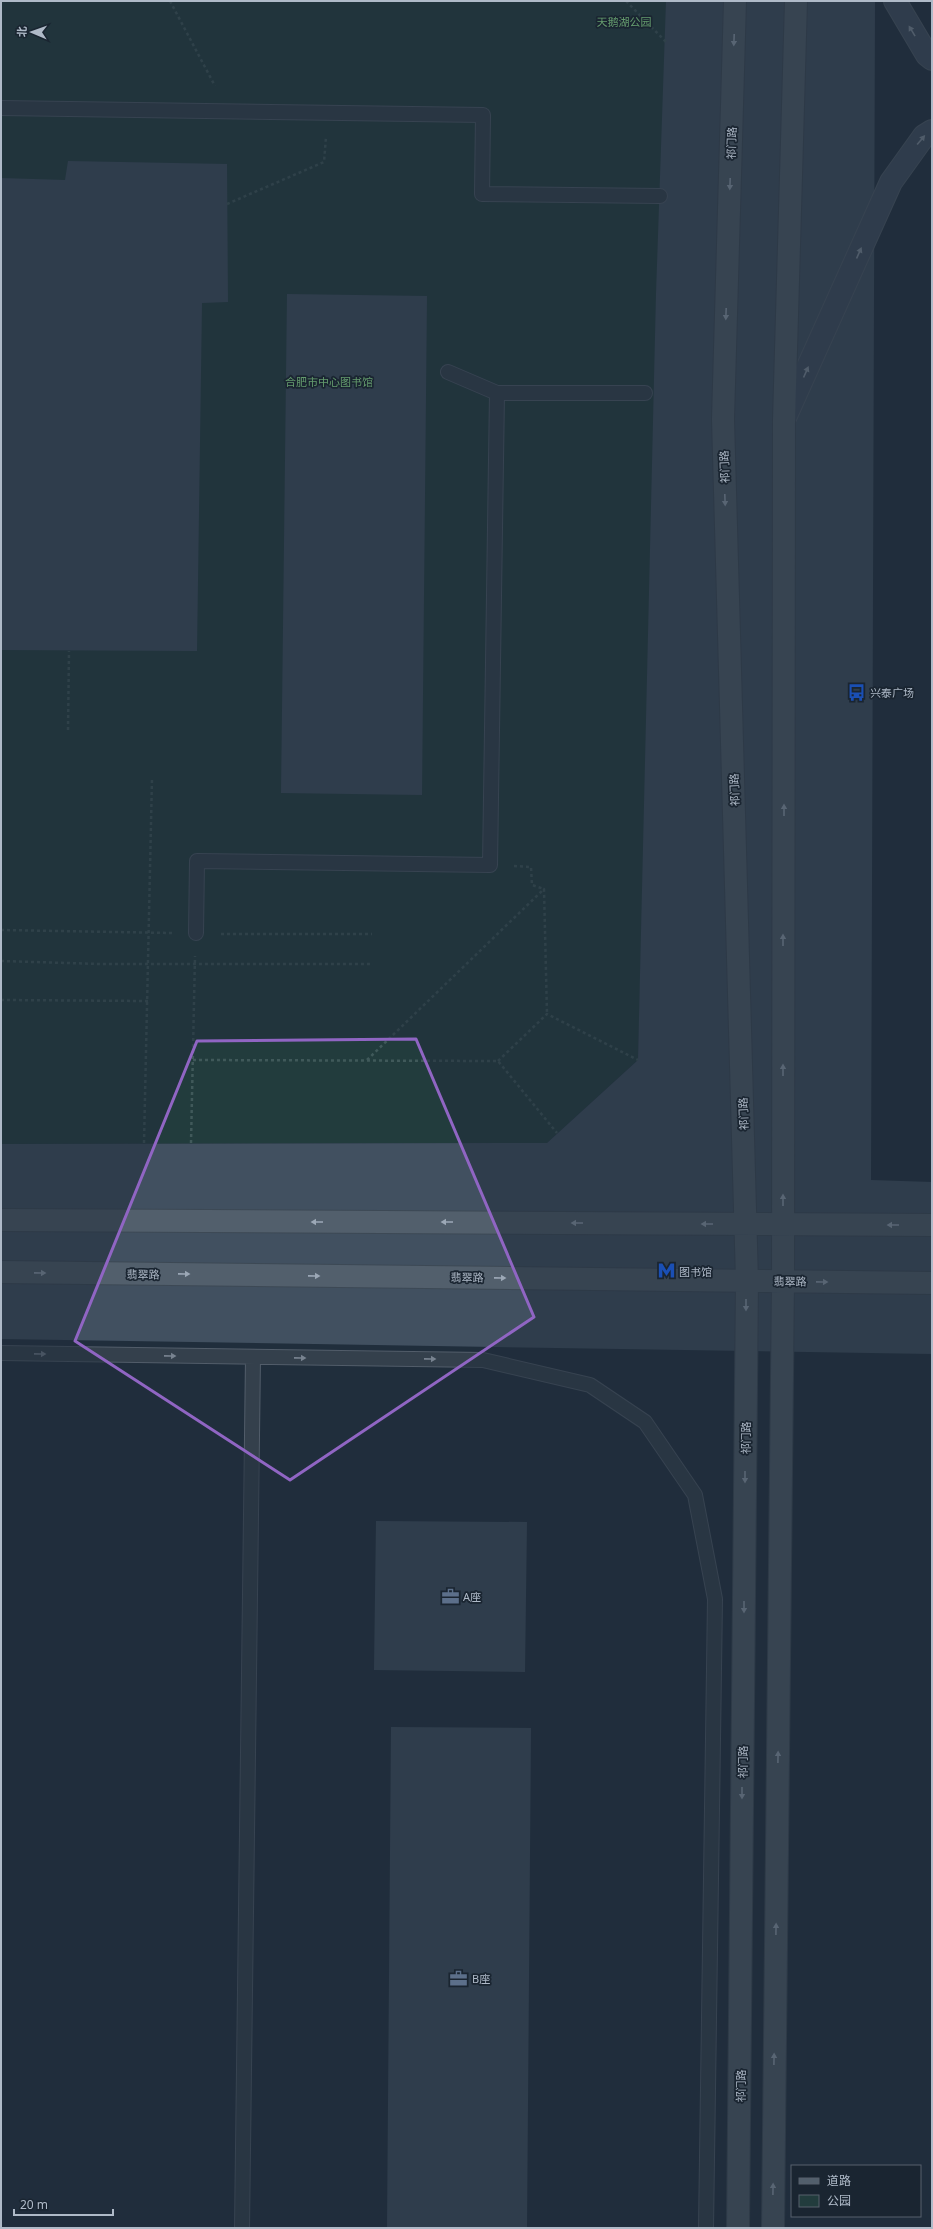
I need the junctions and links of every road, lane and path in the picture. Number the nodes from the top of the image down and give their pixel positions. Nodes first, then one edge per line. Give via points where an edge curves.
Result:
1 (170, 1) edge
2 (626, 1) edge
3 (735, 1) edge
4 (796, 1) edge
5 (895, 1) edge
6 (667, 43) dead end
7 (932, 58) edge
8 (1, 108) edge
9 (229, 111) junction
10 (932, 131) edge
11 (324, 162) dead end
12 (660, 196) dead end
13 (227, 204) dead end
14 (448, 372) dead end
15 (497, 393) junction
16 (645, 393) dead end
17 (784, 420) junction
18 (69, 650) dead end
19 (68, 730) dead end
20 (152, 778) dead end
21 (490, 865) junction
22 (544, 890) junction
23 (1, 930) edge
24 (101, 932) dead end
25 (196, 933) joint
26 (255, 934) dead end
27 (372, 934) dead end
28 (1, 961) edge
29 (149, 964) junction
30 (195, 964) junction
31 (373, 964) dead end
32 (1, 1000) edge
33 (148, 1001) junction
34 (547, 1014) junction
35 (193, 1060) junction
36 (367, 1060) junction
37 (638, 1060) dead end
38 (498, 1061) junction
39 (558, 1133) dead end
40 (144, 1143) dead end
41 (191, 1144) dead end
42 (1, 1220) edge
43 (746, 1224) junction
44 (783, 1224) junction
45 (932, 1225) edge
46 (1, 1272) edge
47 (747, 1281) junction
48 (783, 1281) junction
49 (932, 1283) edge
50 (1, 1353) edge
51 (253, 1357) junction
52 (242, 2228) edge
53 (706, 2228) edge
54 (738, 2228) edge
55 (773, 2228) edge

1 - 9 path
2 - 6 path
3 -> 43 main road, 祁门路 via 723,419
4 - 17 main road
7 -> 5 street via 927,55
8 - 9 lane
9 - 12 lane via 482,115 482,194
17 -> 10 street via 891,182 924,136
11 - 13 path
14 - 15 lane
15 - 16 lane
15 - 21 lane
44 -> 17 main road
18 - 19 path
20 - 29 path
21 - 22 path via 531,867 532,885
21 - 25 lane via 197,862
22 - 34 path
22 - 36 path
23 - 24 path
25 - 30 path
26 - 27 path
28 - 29 path
29 - 30 path
29 - 33 path
30 - 31 path
30 - 35 path
32 - 33 path
33 - 40 path
34 - 37 path
34 - 38 path
35 - 36 path
35 - 41 path
36 - 38 path
38 - 39 path
43 -> 42 main road
43 - 44 main road
43 - 47 main road, 祁门路
45 -> 44 main road
44 - 48 main road
46 -> 47 main road, 翡翠路
47 - 48 main road, 翡翠路
47 -> 54 main road, 祁门路
48 -> 49 main road, 翡翠路
55 -> 48 main road
50 -> 51 lane
51 - 52 lane
51 -> 53 lane via 483,1360 590,1385 645,1422 695,1495 715,1599

